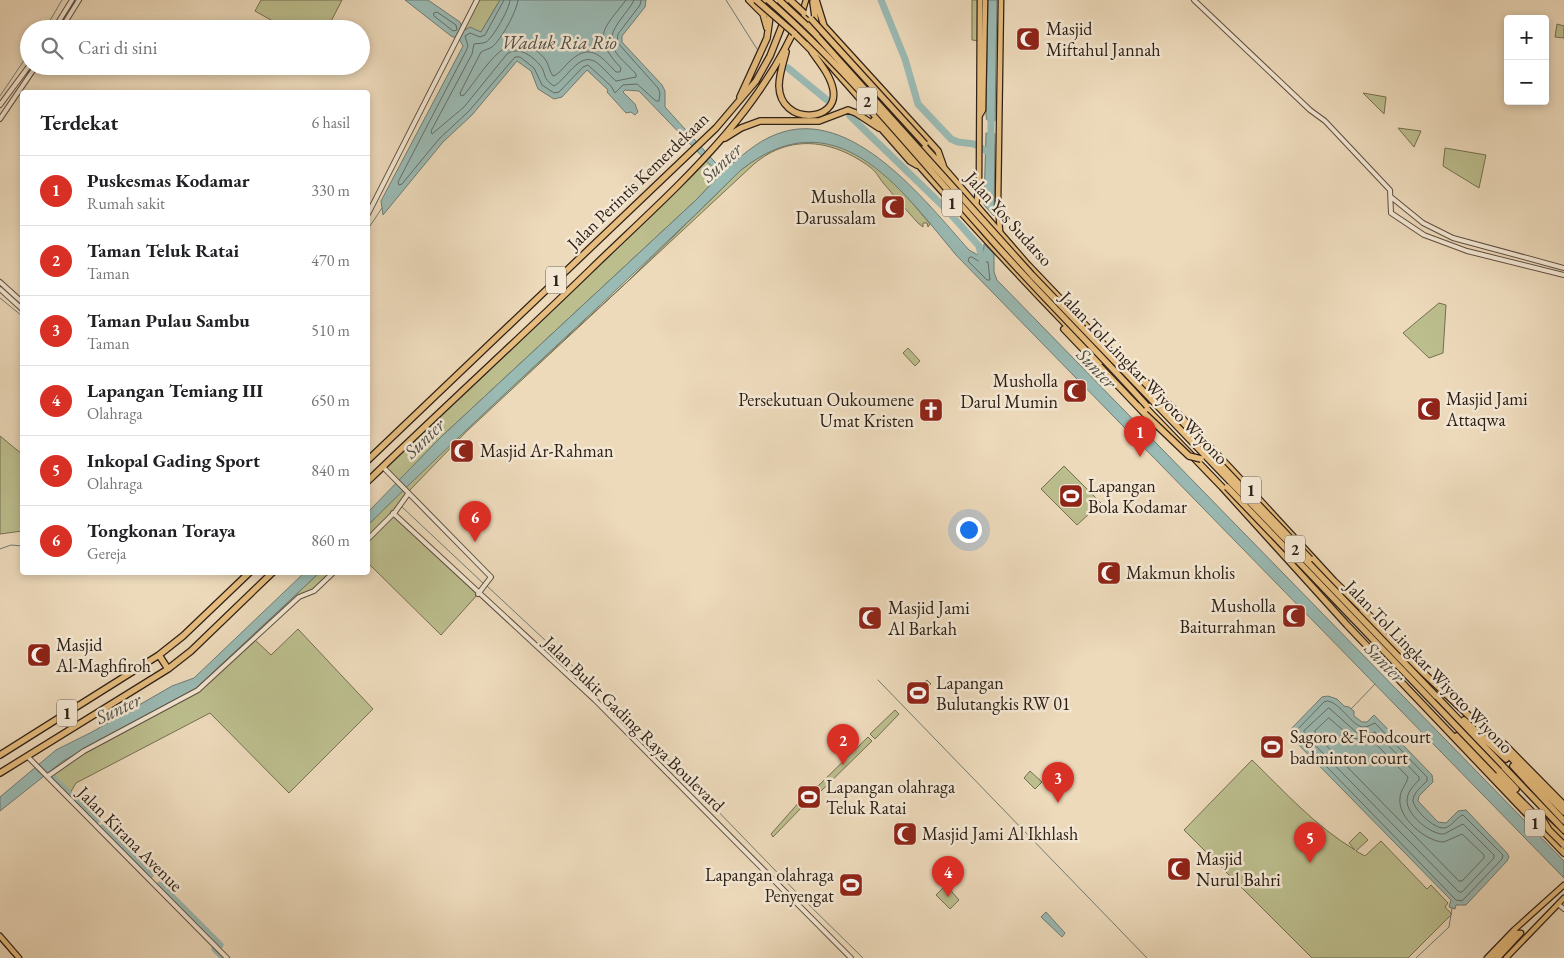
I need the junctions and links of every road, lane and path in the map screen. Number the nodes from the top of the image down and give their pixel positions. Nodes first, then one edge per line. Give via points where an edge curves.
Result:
1 (72, 0) edge
2 (79, 0) edge
3 (477, 0) edge
4 (749, 0) edge
5 (756, 0) edge
6 (764, 0) edge
7 (768, 0) edge
8 (779, 0) edge
9 (806, 0) edge
10 (815, 0) edge
11 (980, 0) edge
12 (985, 0) edge
13 (1001, 0) edge
14 (1194, 0) edge
15 (789, 1) edge
16 (803, 14) junction
17 (793, 16) junction
18 (785, 18) junction
19 (60, 20) edge
20 (67, 20) edge
21 (795, 30) junction
22 (819, 32) junction
23 (767, 38) junction
24 (811, 50) junction
25 (781, 60) junction
26 (23, 75) edge
27 (30, 75) edge
28 (20, 79) junction
29 (25, 83) junction
30 (20, 90) edge
31 (20, 90) edge
32 (0, 105) edge
33 (736, 105) junction
34 (980, 115) junction
35 (0, 119) edge
36 (878, 126) junction
37 (908, 131) junction
38 (897, 141) junction
39 (716, 146) junction
40 (918, 165) junction
41 (944, 168) junction
42 (1392, 197) junction
43 (976, 206) junction
44 (370, 210) edge
45 (995, 227) junction
46 (1564, 268) edge
47 (1564, 275) edge
48 (0, 282) edge
49 (0, 289) edge
50 (1038, 297) junction
51 (20, 300) edge
52 (20, 307) edge
53 (1114, 355) junction
54 (1119, 362) junction
55 (1112, 369) dead end
56 (1145, 381) junction
57 (1150, 394) junction
58 (1144, 404) dead end
59 (370, 458) edge
60 (1201, 459) junction
61 (382, 467) junction
62 (370, 479) edge
63 (407, 495) junction
64 (394, 512) junction
65 (370, 537) edge
66 (1300, 542) junction
67 (1300, 552) junction
68 (1319, 574) junction
69 (247, 575) edge
70 (270, 575) edge
71 (331, 575) edge
72 (480, 592) junction
73 (1346, 595) junction
74 (1382, 633) junction
75 (1370, 647) junction
76 (159, 655) junction
77 (168, 670) junction
78 (1446, 706) junction
79 (1446, 728) junction
80 (1489, 736) junction
81 (0, 755) edge
82 (28, 756) junction
83 (0, 773) edge
84 (47, 775) junction
85 (1564, 805) edge
86 (1564, 812) edge
87 (1541, 817) junction
88 (1564, 821) edge
89 (1564, 830) edge
90 (1564, 839) edge
91 (1564, 845) edge
92 (1564, 853) edge
93 (1564, 885) edge
94 (1563, 899) edge
95 (1558, 904) junction
96 (1564, 909) edge
97 (0, 936) edge
98 (19, 958) edge
99 (227, 958) edge
100 (851, 958) edge
101 (1487, 958) edge
102 (1492, 958) edge
103 (1498, 958) edge
104 (1506, 958) edge

1 - 19 street
2 - 20 street
3 - 44 street
4 - 23 highway via 765,17
5 - 21 highway, 1, bridge
6 - 18 highway, 1
6 - 23 highway via 770,17
7 - 60 highway, Jalan Tol Lingkar Wiyoto Wiyono / 2, bridge via 835,64 1023,274
8 - 68 highway, Jalan Tol Lingkar Wiyoto Wiyono / 2, bridge via 817,36 1038,281
9 - 16 main road
10 - 22 highway via 814,16
10 - 41 highway via 824,26 938,151
11 - 34 main road
12 - 34 main road via 983,110
13 - 45 main road
14 - 42 street via 1325,121 1390,190
15 - 16 highway, 1, bridge
15 - 17 highway
15 - 18 highway, Jalan Perintis Kemerdekaan / 1
16 - 17 highway
16 - 21 highway
16 - 22 highway, Jalan Yos Sudarso / 1
16 - 41 highway, Jalan Yos Sudarso / 1, bridge via 845,55
17 - 18 highway
17 - 21 highway
18 - 21 highway, 1
18 - 33 highway, Jalan Perintis Kemerdekaan / 1 via 769,58 751,88
21 - 24 highway, Jalan Yos Sudarso / 1
21 - 25 highway
21 - 38 highway, Jalan Yos Sudarso / 1
22 - 37 highway, Jalan Yos Sudarso / 1
23 - 33 highway
24 - 25 highway via 833,88 832,100 820,114 797,114 785,104 779,87
24 - 36 highway, Jalan Yos Sudarso / 1
25 - 39 highway, Jalan Perintis Kemerdekaan / 1
26 - 28 street
27 - 29 street
28 - 29 street
28 - 32 street
29 - 30 street
31 - 35 street
33 - 59 highway, Jalan Perintis Kemerdekaan / 1 via 695,149
34 - 43 main road
36 - 39 highway via 856,113 845,111 819,121 760,121 741,128
36 - 40 highway, Jalan Yos Sudarso / 1 via 910,161
37 - 38 highway via 901,133
37 - 41 highway, Jalan Yos Sudarso / 1
38 - 40 highway, Jalan Yos Sudarso / 1
39 - 61 highway, Jalan Perintis Kemerdekaan / 1 via 669,196
40 - 50 highway, Jalan Yos Sudarso / 1
41 - 43 highway, Jalan Yos Sudarso / 1
42 - 46 street via 1423,223 1453,238
42 - 47 street via 1390,210 1394,217 1436,240 1482,256
43 - 45 highway, Jalan Yos Sudarso / 1
45 - 53 highway, Jalan Yos Sudarso / 1
48 - 51 street
49 - 52 street
50 - 60 highway, bridge via 1040,303 1137,407 1190,456
50 - 75 highway, Jalan Yos Sudarso / 1 via 1200,463
53 - 54 highway, Jalan Yos Sudarso / 1
53 - 56 highway, Jalan Yos Sudarso / 1
54 - 55 highway via 1118,369
54 - 57 highway, Jalan Yos Sudarso / 1
56 - 66 highway, Jalan Yos Sudarso / 1
56 - 68 highway, bridge via 1147,388 1314,564
57 - 58 highway via 1143,396
57 - 67 highway, Jalan Yos Sudarso / 1
60 - 87 highway, Jalan Tol Lingkar Wiyoto Wiyono / 2, bridge
61 - 62 highway, Jalan Perintis Kemerdekaan / 1
61 - 63 street
63 - 64 street
63 - 72 street via 490,579
64 - 65 street
64 - 72 street, Jalan Bukit Gading Raya Boulevard
66 - 67 highway
66 - 73 highway, Jalan Yos Sudarso / 1
67 - 73 highway, Jalan Yos Sudarso / 1
68 - 78 highway, Jalan Tol Lingkar Wiyoto Wiyono / 2, bridge
69 - 76 highway, 1
70 - 77 highway, 1
71 - 84 street via 314,591 299,597 198,690 84,751
72 - 100 street, Jalan Bukit Gading Raya Boulevard via 595,700
73 - 74 highway, Jalan Yos Sudarso / 1 via 1372,618
74 - 75 highway via 1372,639
74 - 80 highway, Jalan Yos Sudarso / 1
75 - 79 highway, Jalan Yos Sudarso / 1
76 - 77 highway
76 - 81 highway, 1
77 - 82 highway, 1
78 - 88 highway via 1508,761
78 - 89 highway, Jalan Tol Lingkar Wiyoto Wiyono / 2
79 - 91 highway
79 - 92 highway, Jalan Yos Sudarso / 1
80 - 85 highway via 1504,744
80 - 86 highway, Jalan Yos Sudarso / 1
82 - 83 highway, 1
82 - 84 street, Jalan Kirana Avenue
84 - 99 street, Jalan Kirana Avenue
87 - 90 highway, Jalan Tol Lingkar Wiyoto Wiyono / 2, bridge
87 - 91 highway, bridge
93 - 101 main road
94 - 95 main road
95 - 96 street
95 - 104 main road
97 - 98 main road
102 - 103 main road via 1521,933

